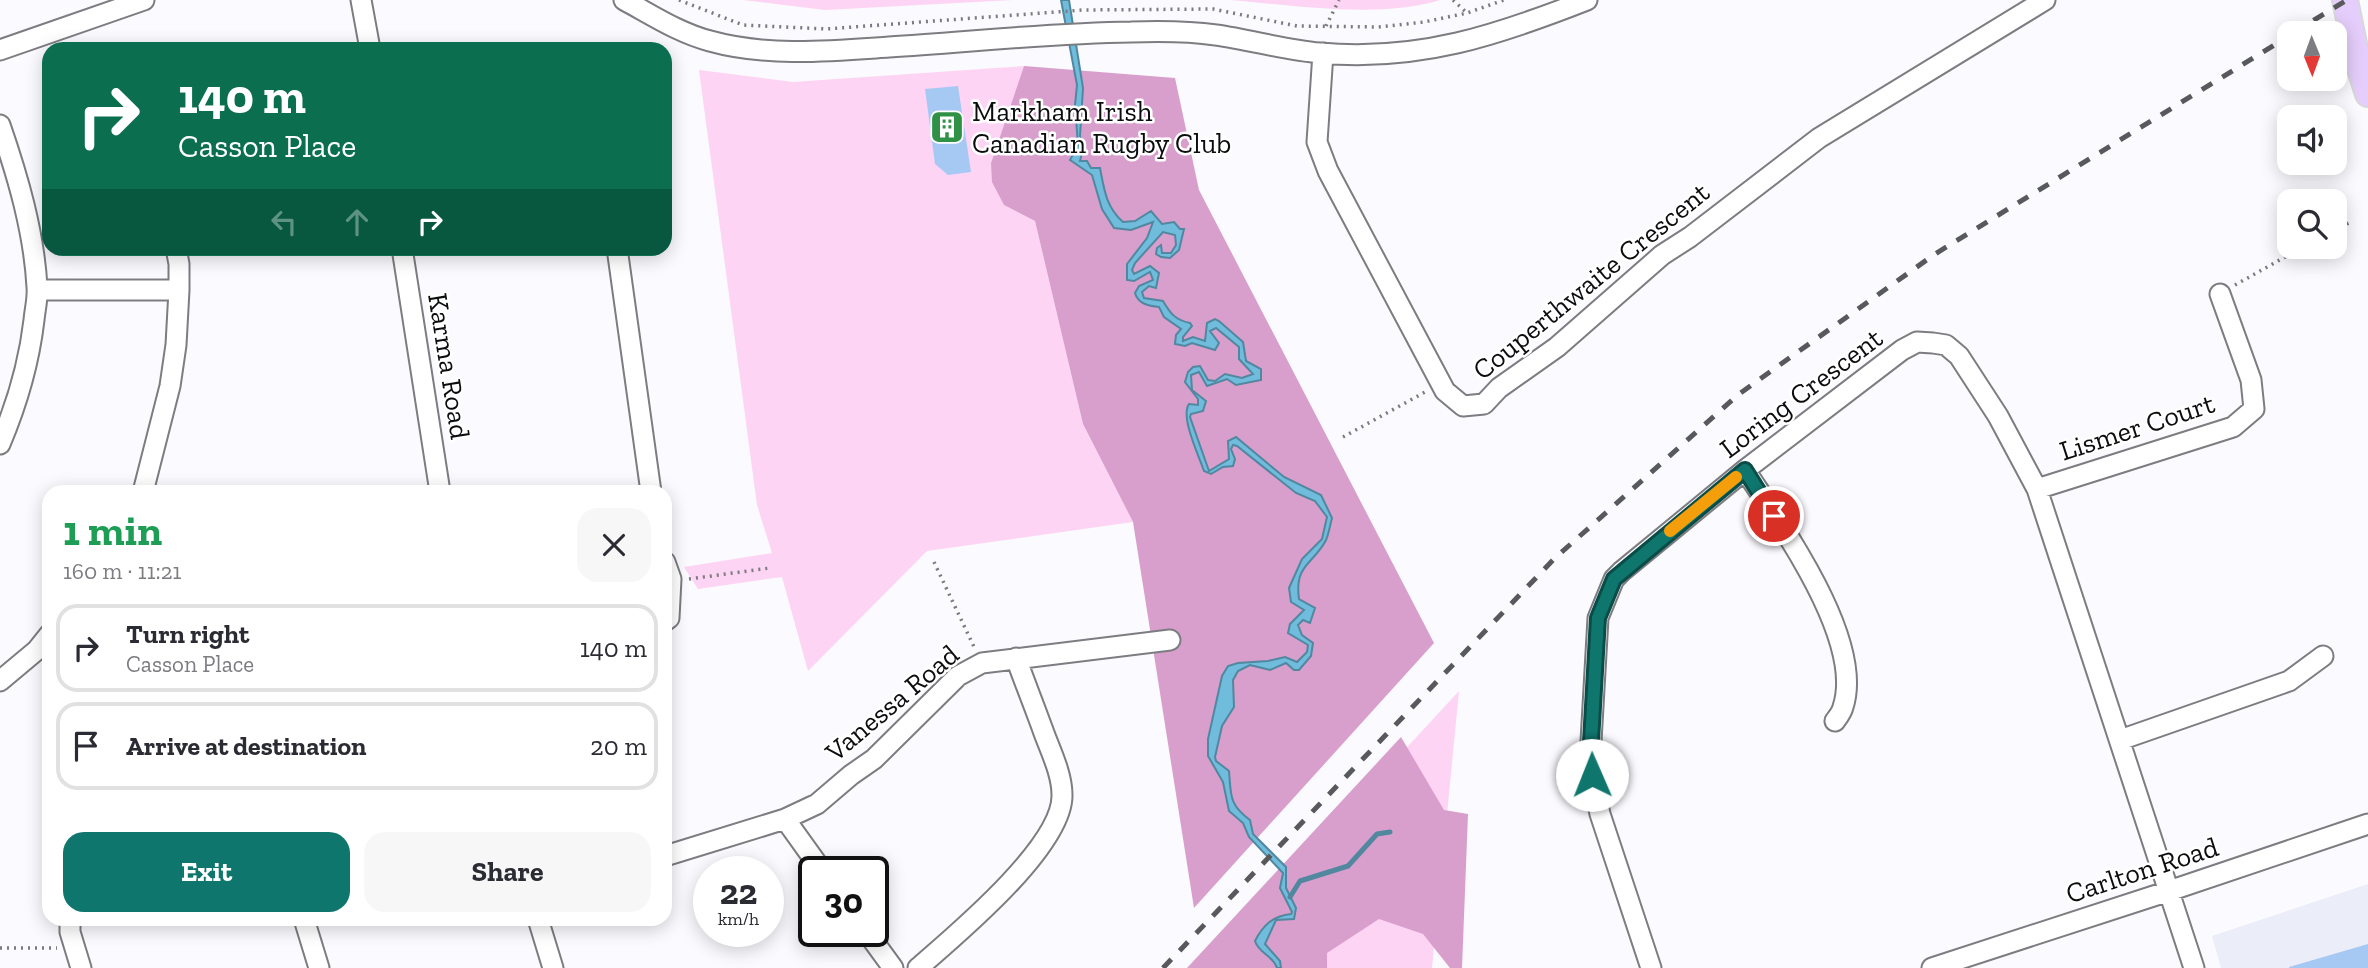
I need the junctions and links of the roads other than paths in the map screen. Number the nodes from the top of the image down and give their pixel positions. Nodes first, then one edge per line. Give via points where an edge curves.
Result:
1 (144, 0) edge
2 (361, 0) edge
3 (624, 0) edge
4 (1587, 0) edge
5 (2045, 0) edge
6 (2345, 0) edge
7 (369, 42) edge
8 (0, 50) edge
9 (1323, 53) junction
10 (2368, 94) edge
11 (0, 125) edge
12 (178, 256) edge
13 (403, 256) edge
14 (618, 256) edge
15 (38, 290) junction
16 (179, 290) junction
17 (2220, 294) road end
18 (0, 444) edge
19 (1745, 470) junction
20 (145, 485) edge
21 (439, 485) edge
22 (649, 485) edge
23 (2037, 489) junction
24 (1170, 640) dead end
25 (42, 644) edge
26 (2323, 656) dead end
27 (1016, 658) junction
28 (0, 681) edge
29 (1835, 721) dead end
30 (2120, 740) junction
31 (785, 819) junction
32 (2368, 824) edge
33 (672, 854) edge
34 (812, 856) edge
35 (2169, 891) junction
36 (70, 926) edge
37 (306, 926) edge
38 (540, 926) edge
39 (877, 947) edge
40 (81, 968) edge
41 (319, 968) edge
42 (553, 968) edge
43 (892, 968) edge
44 (918, 968) edge
45 (1651, 968) edge
46 (1932, 968) edge
47 (2194, 968) edge

1 - 8 street
2 - 7 street
3 - 9 street via 709,41 756,49 819,52 1070,34 1182,32
4 - 9 street via 1516,28 1461,43 1391,54
5 - 9 street, Couperthwaite Crescent via 1819,138 1662,256 1484,404 1463,406 1445,391 1328,171 1317,142
6 - 10 main road
11 - 15 street via 25,208
12 - 16 street
13 - 21 street, Karma Road
14 - 22 street
15 - 16 street
15 - 18 street via 24,376
16 - 20 street via 170,386
17 - 23 street, Lismer Court via 2251,380 2254,409 2233,427
19 - 23 street, Loring Crescent via 1902,350 1917,342 1933,343 1946,345 1959,356
19 - 29 street via 1789,538 1838,637 1846,689
19 - 45 street, Loring Crescent via 1614,579 1598,618 1592,775 1600,814
23 - 30 street, Loring Crescent
24 - 27 street, Vanessa Road
25 - 28 street
26 - 30 street via 2289,681
27 - 31 street, Vanessa Road via 982,663 958,676 874,759 817,804
27 - 44 street via 1054,760 1062,794 1059,815 1038,851 962,930
30 - 35 street, Loring Crescent
31 - 33 street, Vanessa Road
31 - 34 street
32 - 35 street, Carlton Road
35 - 46 street, Carlton Road
35 - 47 street, Loring Crescent
36 - 40 street
37 - 41 street
38 - 42 street
39 - 43 street

